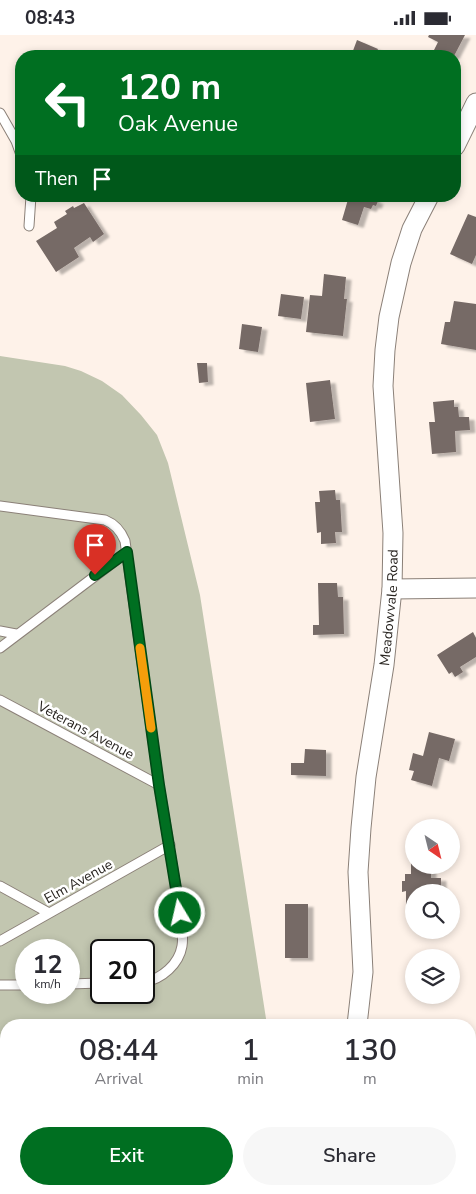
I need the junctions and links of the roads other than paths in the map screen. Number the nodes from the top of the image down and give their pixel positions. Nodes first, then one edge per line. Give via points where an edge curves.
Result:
1 (476, 103) edge
2 (0, 113) edge
3 (461, 134) edge
4 (15, 139) edge
5 (31, 202) edge
6 (426, 202) edge
7 (29, 227) dead end
8 (0, 506) edge
9 (127, 552) junction
10 (476, 588) edge
11 (392, 589) junction
12 (0, 631) edge
13 (16, 634) junction
14 (0, 648) edge
15 (0, 700) edge
16 (159, 785) junction
17 (170, 845) junction
18 (0, 886) edge
19 (49, 913) junction
20 (0, 941) edge
21 (155, 978) edge
22 (0, 985) edge
23 (15, 985) edge
24 (358, 1019) edge

1 - 3 street
2 - 4 lane
5 - 7 lane
6 - 11 street, Meadowvale Road via 412,229 399,270 388,317 385,350 383,386 393,533
8 - 9 lane via 105,520 121,533
9 - 13 lane
9 - 16 lane
10 - 11 street
11 - 24 street, Meadowvale Road via 361,829 358,872 363,972
12 - 13 lane
13 - 14 lane
15 - 16 lane, Veterans Avenue
16 - 17 lane
17 - 19 lane, Elm Avenue
17 - 21 lane via 182,946 168,970
18 - 19 lane
19 - 20 lane, Elm Avenue
22 - 23 lane

